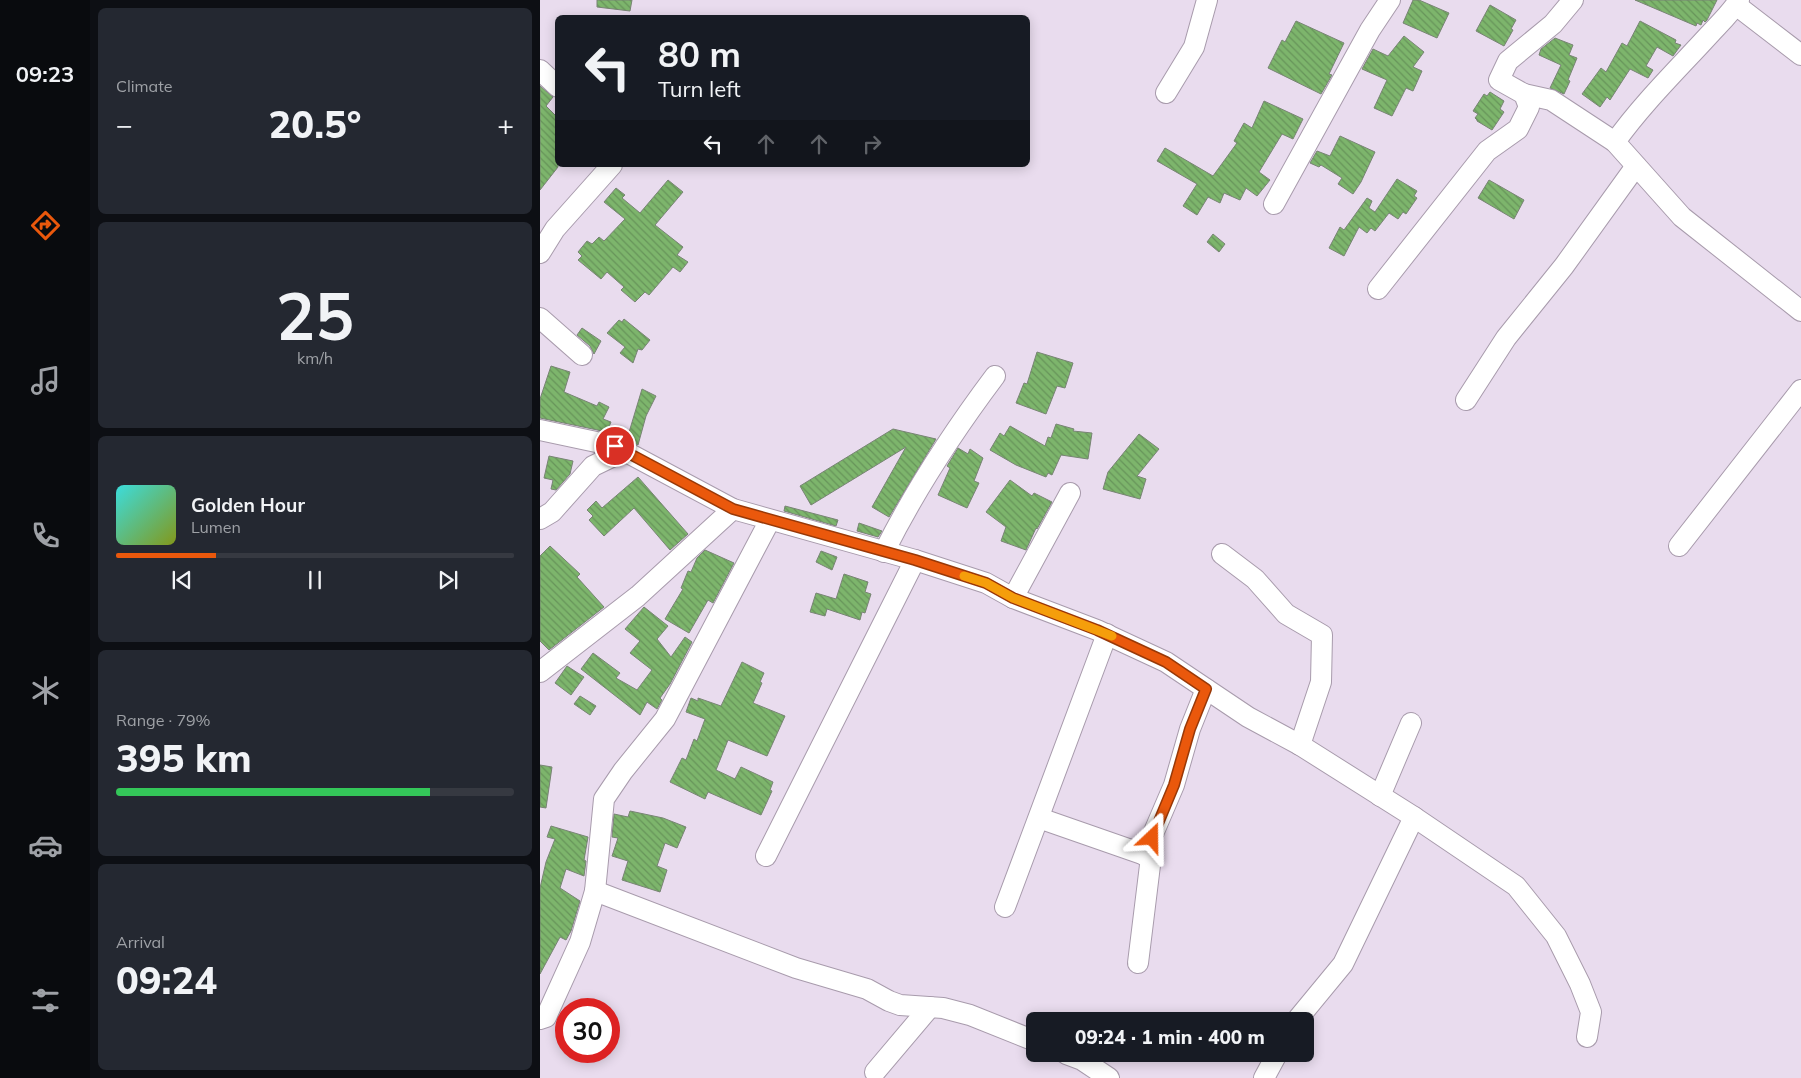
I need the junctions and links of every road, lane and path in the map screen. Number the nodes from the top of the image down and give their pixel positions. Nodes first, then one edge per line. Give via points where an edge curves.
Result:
1 (1207, 0) edge
2 (1572, 0) edge
3 (1382, 2) edge
4 (1737, 3) edge
5 (1801, 55) edge
6 (540, 70) edge
7 (555, 84) edge
8 (1166, 93) dead end
9 (1524, 94) junction
10 (1615, 142) junction
11 (1636, 166) junction
12 (610, 167) edge
13 (1274, 204) dead end
14 (540, 253) edge
15 (1378, 289) dead end
16 (1801, 311) edge
17 (540, 318) edge
18 (582, 355) dead end
19 (995, 376) dead end
20 (1801, 390) edge
21 (1466, 400) dead end
22 (540, 430) edge
23 (603, 444) junction
24 (624, 451) junction
25 (593, 466) junction
26 (1070, 493) dead end
27 (733, 509) junction
28 (540, 519) edge
29 (770, 520) junction
30 (1678, 546) dead end
31 (884, 552) junction
32 (1222, 554) dead end
33 (915, 560) junction
34 (1013, 598) junction
35 (1107, 634) junction
36 (540, 672) edge
37 (1206, 689) junction
38 (1411, 723) dead end
39 (1300, 745) junction
40 (1380, 796) junction
41 (1414, 817) junction
42 (1039, 818) junction
43 (1144, 855) junction
44 (766, 856) dead end
45 (595, 890) junction
46 (1005, 907) dead end
47 (1138, 963) dead end
48 (930, 1007) junction
49 (1303, 1012) edge
50 (540, 1019) edge
51 (1026, 1037) edge
52 (1587, 1038) dead end
53 (1085, 1062) edge
54 (1273, 1062) edge
55 (875, 1072) dead end
56 (1109, 1078) edge
57 (1264, 1078) edge

1 - 8 street via 1194,47
2 - 9 street via 1554,24 1508,61 1499,80
3 - 13 street via 1370,30
4 - 5 street
4 - 10 street via 1634,116
6 - 7 street
9 - 10 street via 1551,100
9 - 15 street via 1529,107 1518,129 1487,151
10 - 11 street
11 - 16 street via 1682,217
11 - 21 street via 1564,266 1506,338
12 - 14 street via 555,228
17 - 18 street
19 - 31 street via 931,468
20 - 30 street
22 - 23 street
23 - 24 street
23 - 25 street
24 - 25 street
24 - 27 street
25 - 28 street via 552,512
26 - 34 street
27 - 29 street
27 - 36 street via 638,596
29 - 31 street
29 - 45 street via 664,719 604,799
31 - 33 street
32 - 39 street via 1255,579 1286,614 1322,635 1321,682
33 - 34 street via 986,583
33 - 44 street
34 - 35 street
35 - 37 street via 1166,662
35 - 42 street
37 - 39 street via 1248,717
37 - 43 street via 1190,729 1174,785
38 - 40 street
39 - 40 street
40 - 41 street
41 - 49 street via 1343,964
41 - 52 street via 1516,886 1556,936 1591,1012
42 - 43 street
42 - 46 street
43 - 47 street via 1151,857
45 - 48 street via 796,968 867,988 900,1005
45 - 50 street via 580,942 546,1017
48 - 51 street via 970,1015
48 - 55 street
53 - 56 street
54 - 57 street

